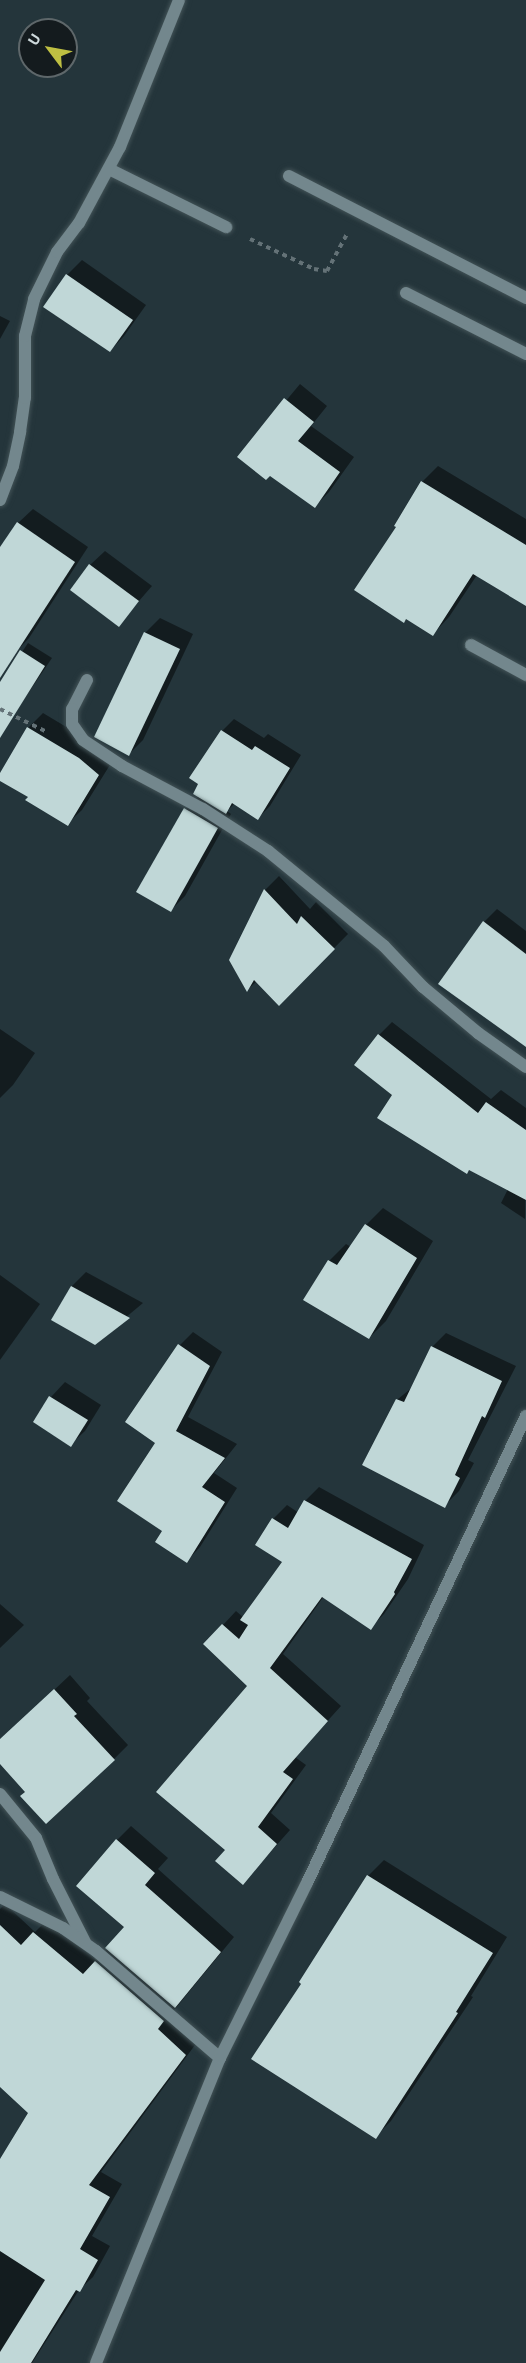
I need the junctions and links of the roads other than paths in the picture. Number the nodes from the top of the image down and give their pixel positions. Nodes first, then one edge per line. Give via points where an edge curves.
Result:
1 (179, 0) edge
2 (109, 169) junction
3 (289, 176) dead end
4 (226, 227) road end
5 (406, 293) dead end
6 (526, 298) edge
7 (526, 354) edge
8 (0, 500) edge
9 (471, 645) dead end
10 (526, 675) edge
11 (87, 680) dead end
12 (526, 1067) edge
13 (526, 1416) edge
14 (0, 1794) edge
15 (0, 1898) edge
16 (86, 1943) junction
17 (220, 2058) junction
18 (96, 2363) edge

1 - 2 street
2 - 4 street
2 - 8 street via 79,223 57,252 34,299 26,336 20,432
3 - 6 street
5 - 7 street
9 - 10 street
11 - 12 street via 72,709 72,724 83,740 268,851 384,946 423,987
13 - 17 street via 307,1883
14 - 16 street via 36,1838 52,1879
15 - 16 street via 37,1913
16 - 17 street
17 - 18 street

